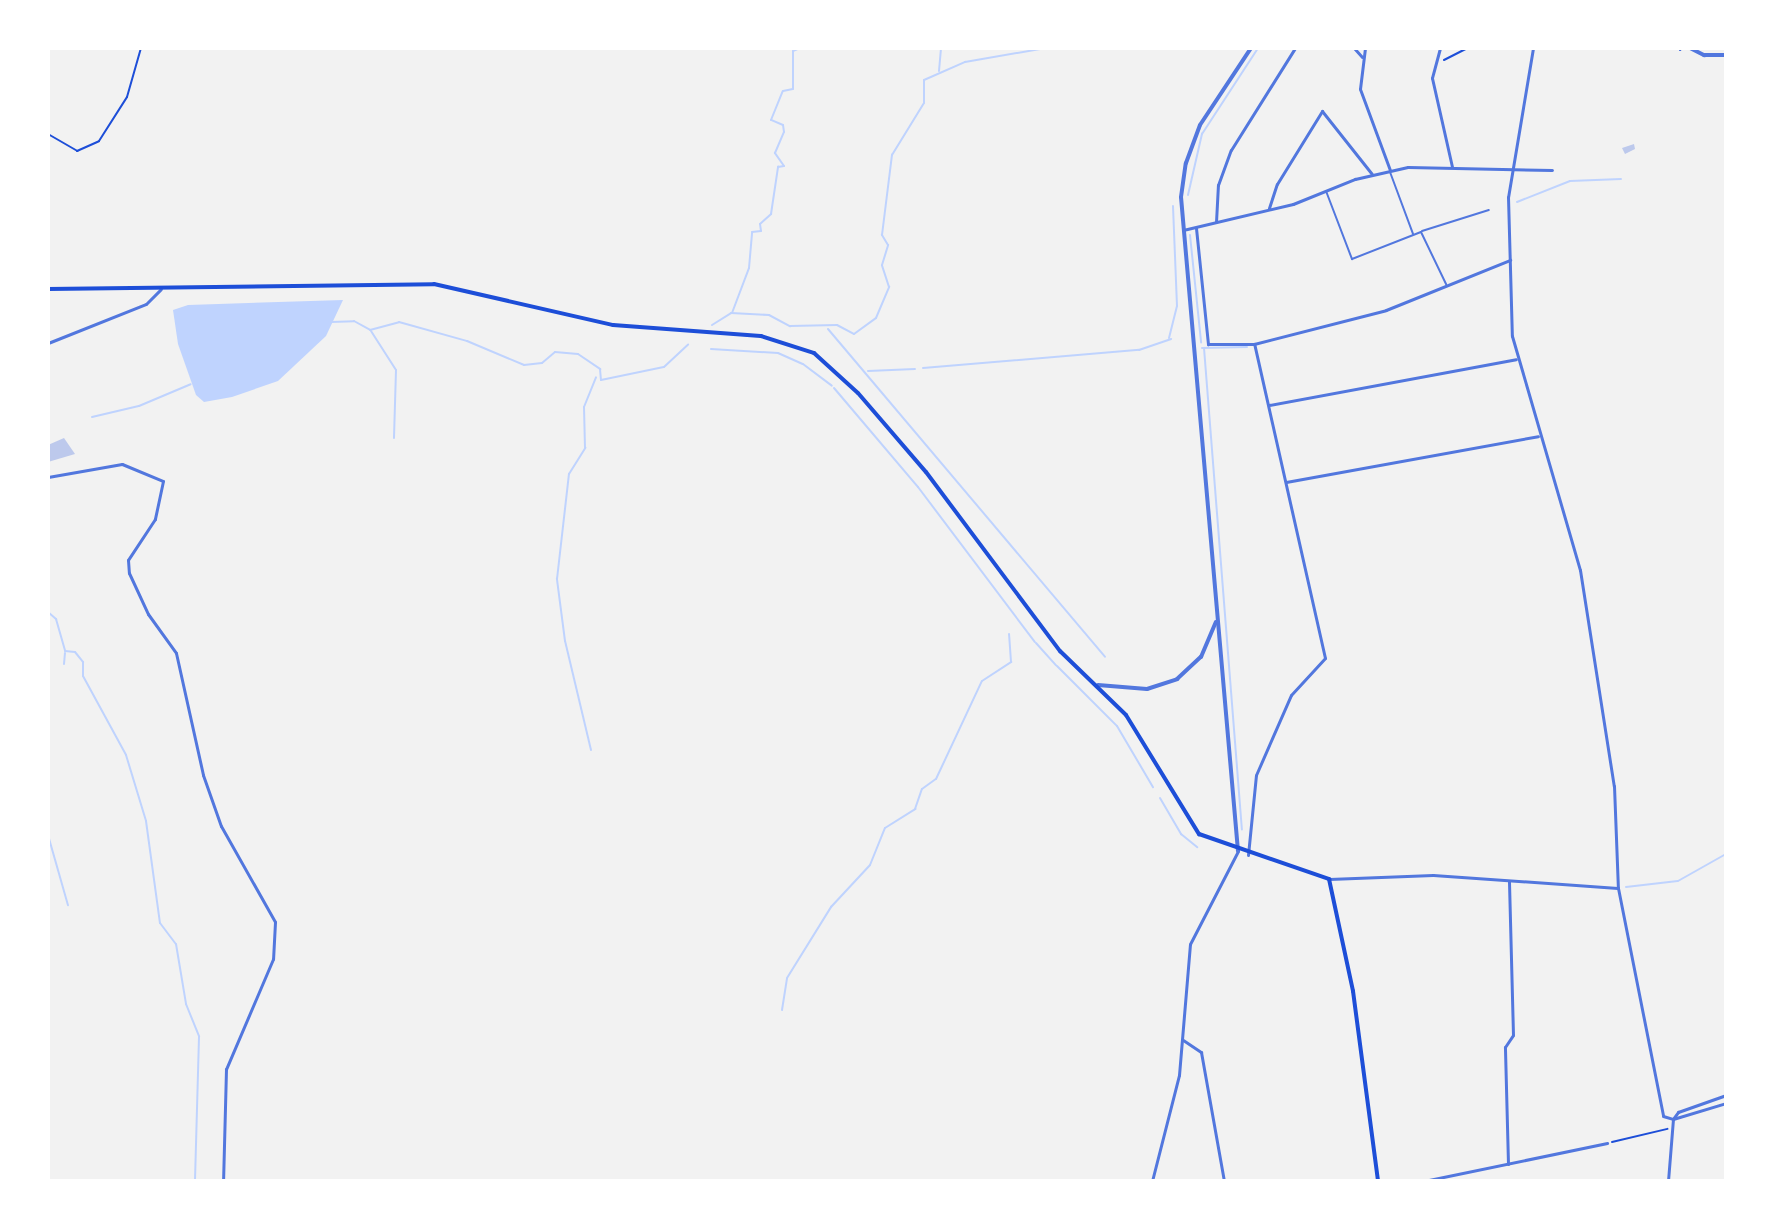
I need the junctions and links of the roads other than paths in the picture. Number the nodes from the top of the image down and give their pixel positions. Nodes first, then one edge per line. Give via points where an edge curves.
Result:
1 (1251, 48) edge
2 (1295, 48) edge
3 (1354, 48) edge
4 (1365, 48) edge
5 (1440, 48) edge
6 (1533, 48) edge
7 (1690, 48) edge
8 (1726, 55) edge
9 (1362, 58) junction
10 (1452, 167) junction
11 (1511, 169) junction
12 (1390, 170) junction
13 (1552, 170) dead end
14 (1372, 174) junction
15 (1326, 191) junction
16 (1268, 209) junction
17 (1489, 210) dead end
18 (1216, 222) junction
19 (1196, 228) junction
20 (1183, 230) junction
21 (1421, 232) junction
22 (1413, 235) junction
23 (1510, 260) junction
24 (1446, 284) junction
25 (48, 289) edge
26 (161, 289) junction
27 (48, 343) edge
28 (1254, 344) junction
29 (1516, 359) junction
30 (1269, 405) junction
31 (1538, 436) junction
32 (48, 477) edge
33 (1286, 482) junction
34 (1216, 620) junction
35 (1098, 685) junction
36 (1238, 851) junction
37 (1248, 855) junction
38 (1329, 879) junction
39 (1509, 881) junction
40 (1618, 888) junction
41 (1183, 1040) junction
42 (1726, 1095) edge
43 (1726, 1103) edge
44 (1673, 1119) junction
45 (1607, 1143) road end
46 (1508, 1164) junction
47 (223, 1181) edge
48 (1152, 1181) edge
49 (1224, 1181) edge
50 (1378, 1181) edge
51 (1424, 1181) edge
52 (1668, 1181) edge

1 - 20 street via 1211,104 1190,149 1182,187
2 - 18 street via 1231,150 1218,185
3 - 9 street
4 - 9 street
5 - 10 street via 1432,78
6 - 11 street
7 - 8 street
9 - 12 street via 1363,101
10 - 11 street
10 - 12 street
11 - 13 street
11 - 23 street
12 - 14 street
12 - 22 lane
14 - 15 street
14 - 16 street via 1322,111 1277,184
15 - 16 street
15 - 22 lane via 1352,259
16 - 18 street
17 - 21 lane
18 - 19 street
19 - 20 street
19 - 28 street via 1208,344
20 - 34 street
21 - 22 lane
21 - 24 lane
23 - 24 street
23 - 29 street
24 - 28 street via 1386,310
25 - 26 main road
26 - 27 street via 146,304
26 - 35 main road via 434,284 613,325 788,341 833,369 926,472 1049,638
28 - 30 street
29 - 30 street
29 - 31 street
30 - 33 street
31 - 33 street
31 - 40 street via 1580,570 1592,636 1614,786
32 - 47 street via 122,464 157,474 165,484 149,532 130,553 129,573 148,614 176,653 216,813 260,887 277,933 273,959 226,1069
33 - 37 street via 1325,658 1291,695 1256,775
34 - 35 street via 1201,657 1177,679 1147,689
34 - 36 street
35 - 36 main road via 1134,726 1194,828
36 - 37 main road
36 - 41 street via 1190,944
37 - 38 main road
38 - 39 street via 1417,875
38 - 50 main road via 1353,991
39 - 40 street
39 - 46 street via 1513,1035 1505,1047
40 - 44 street via 1663,1116
41 - 48 street
41 - 49 street via 1201,1052
42 - 44 street via 1678,1112
43 - 44 street
44 - 52 street
45 - 46 street
46 - 51 street

